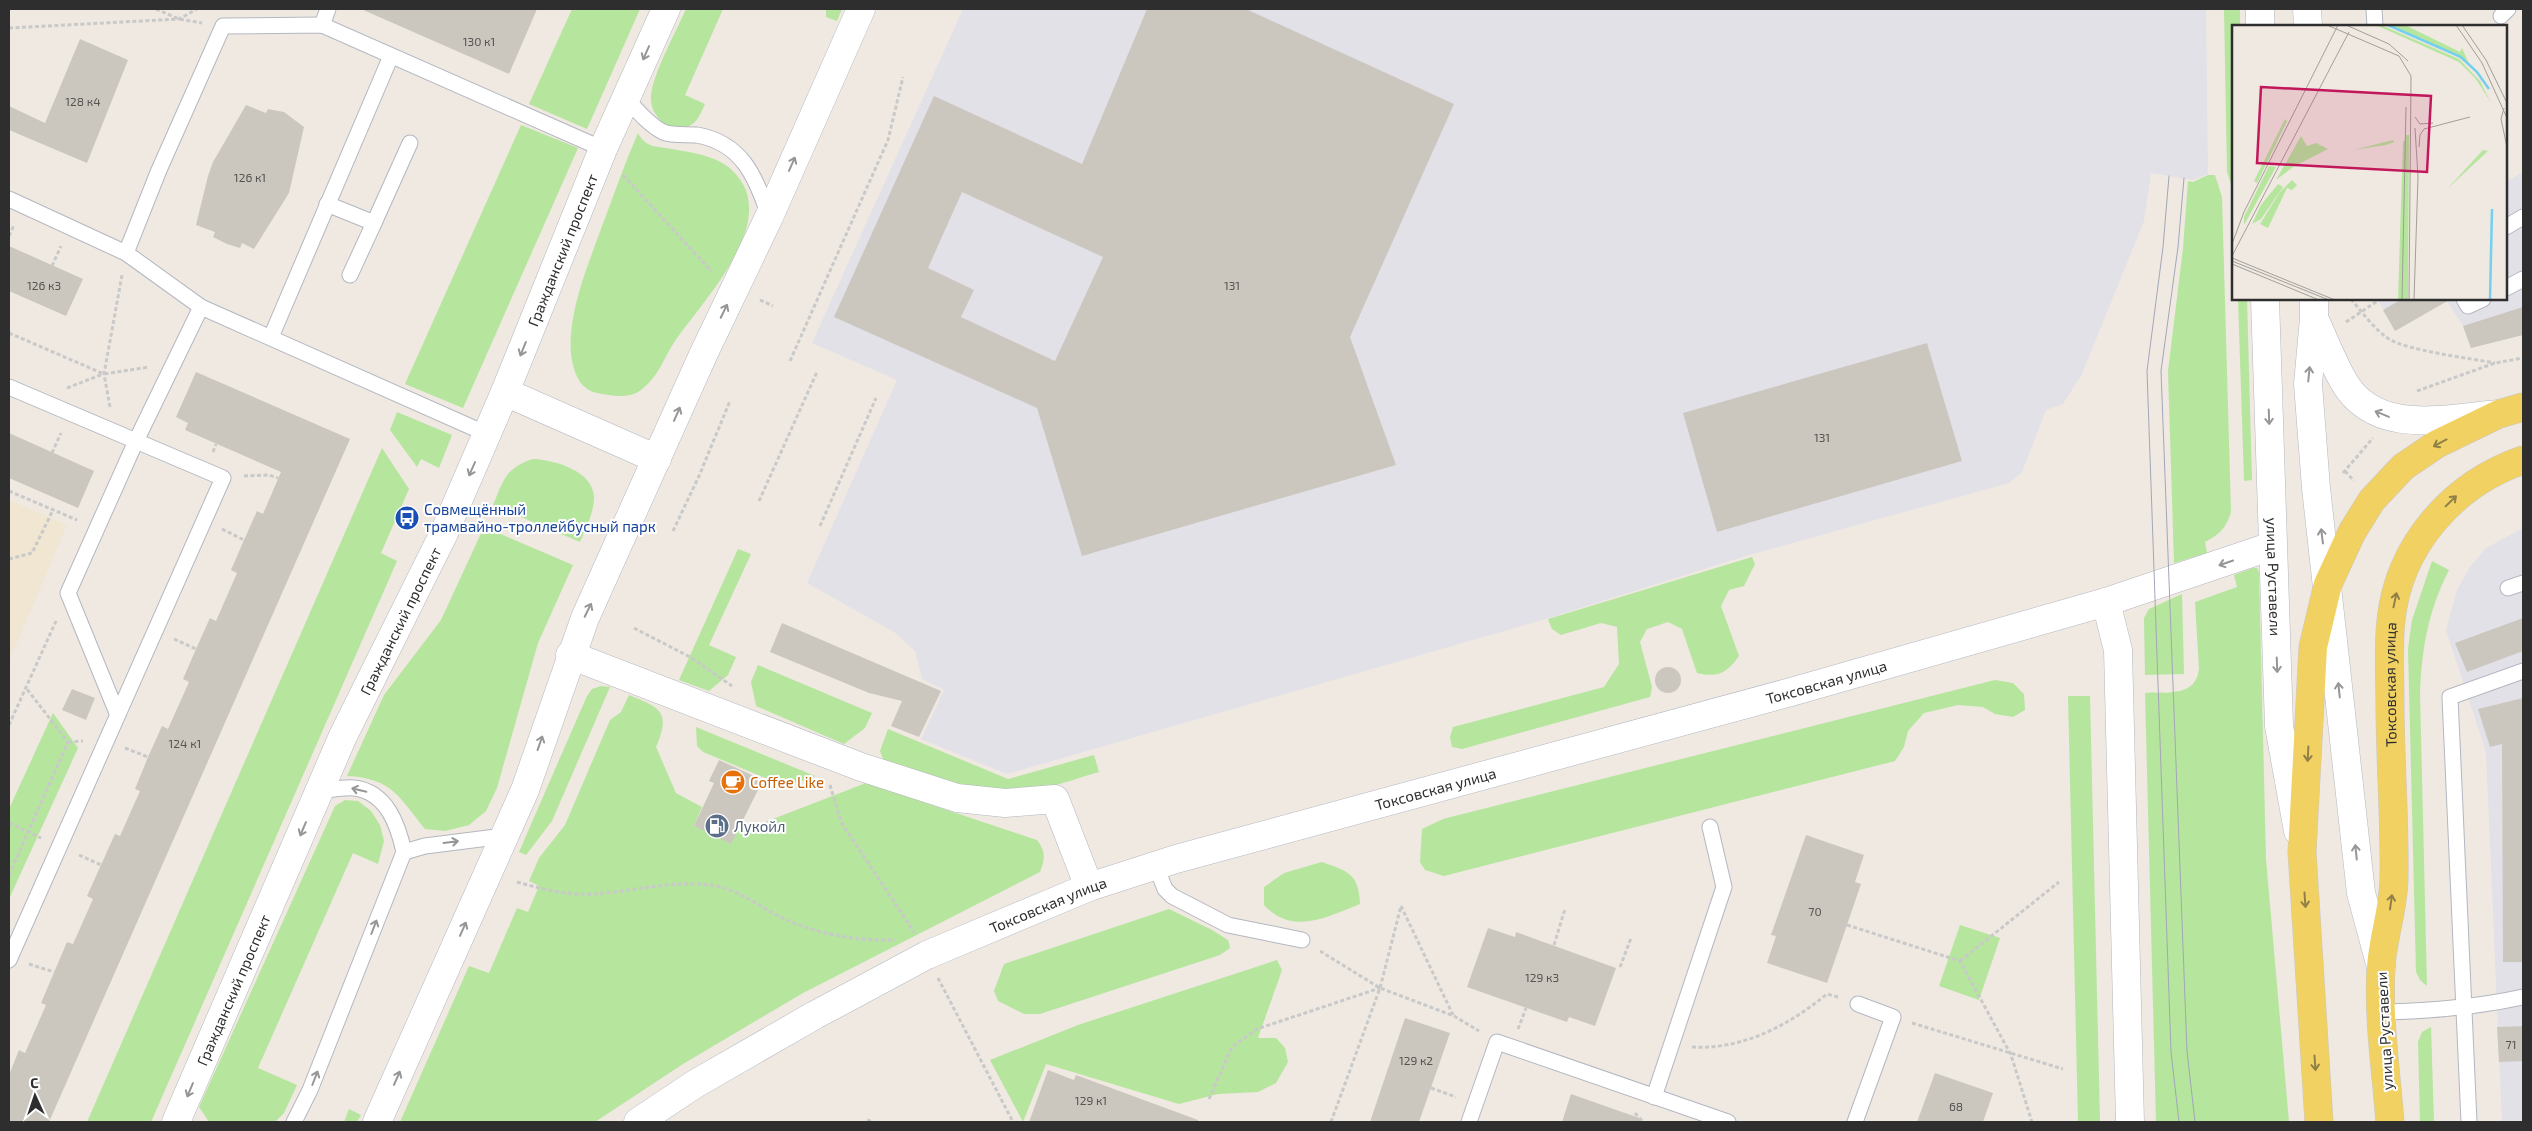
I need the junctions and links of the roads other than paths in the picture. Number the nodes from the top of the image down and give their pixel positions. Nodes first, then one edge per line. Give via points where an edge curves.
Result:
1 (328, 9) edge
2 (666, 9) edge
3 (861, 9) edge
4 (2260, 9) edge
5 (2308, 9) edge
6 (2374, 9) edge
7 (322, 25) junction
8 (2260, 25) edge
9 (2308, 25) edge
10 (2375, 25) edge
11 (391, 56) junction
12 (626, 98) junction
13 (410, 143) dead end
14 (603, 148) junction
15 (9, 199) edge
16 (327, 204) junction
17 (769, 217) junction
18 (2523, 217) edge
19 (374, 223) junction
20 (2507, 226) edge
21 (126, 252) junction
22 (350, 275) dead end
23 (2523, 279) edge
24 (2507, 287) edge
25 (2266, 300) edge
26 (2465, 300) edge
27 (2481, 300) edge
28 (201, 306) junction
29 (2314, 308) edge
30 (271, 337) junction
31 (9, 387) edge
32 (505, 392) junction
33 (2511, 410) edge
34 (487, 434) junction
35 (136, 441) junction
36 (657, 459) junction
37 (2523, 460) edge
38 (2272, 546) junction
39 (2523, 583) edge
40 (2328, 584) junction
41 (2508, 588) dead end
42 (2106, 602) junction
43 (570, 655) junction
44 (2523, 671) edge
45 (117, 713) junction
46 (319, 791) junction
47 (1710, 827) dead end
48 (504, 836) junction
49 (404, 852) junction
50 (2302, 852) junction
51 (1156, 866) junction
52 (1089, 887) junction
53 (1302, 940) road end
54 (9, 958) edge
55 (2381, 967) junction
56 (2523, 997) edge
57 (1858, 1004) road end
58 (2466, 1006) junction
59 (2383, 1012) junction
60 (1654, 1097) junction
61 (177, 1122) edge
62 (294, 1122) edge
63 (377, 1122) edge
64 (638, 1122) edge
65 (1469, 1122) edge
66 (1728, 1122) edge
67 (1855, 1122) edge
68 (2130, 1122) edge
69 (2319, 1122) edge
70 (2390, 1122) edge
71 (2469, 1122) edge

1 - 7 lane
2 -> 12 main road, Гражданский проспект
17 -> 3 main road
4 - 8 main road
5 - 9 main road
6 - 10 lane
7 - 11 lane
7 - 21 lane via 223,26
11 - 14 lane
11 - 16 lane
12 - 14 main road, Гражданский проспект
12 - 17 lane via 646,121 665,132 718,140 744,162 759,185
13 - 19 lane
14 -> 32 main road, Гражданский проспект
15 - 21 lane
16 - 19 lane
16 - 30 lane
36 -> 17 main road
18 - 20 lane
19 - 22 lane
21 - 28 lane
23 - 24 lane
25 -> 38 main road, улица Руставели
26 - 27 lane via 2468,306
28 - 30 lane
28 - 35 lane
33 -> 29 main road via 2400,420 2363,406 2345,383
40 -> 29 main road, улица Руставели via 2308,384
30 - 34 lane
31 - 35 lane
32 - 34 main road, Гражданский проспект
32 - 36 main road
33 -> 40 main road via 2437,444 2403,467 2372,500 2352,532
34 -> 46 main road, Гражданский проспект via 444,533
35 - 45 lane via 68,594
35 - 45 lane via 223,478
43 -> 36 main road
55 -> 37 main road, Токсовская улица via 2394,879 2389,650 2398,586 2420,539 2438,514 2460,492
38 -> 42 main road, Токсовская улица
38 -> 50 main road, улица Руставели via 2279,726
39 - 41 lane
40 -> 50 main road, улица Руставели via 2314,648
55 -> 40 main road, улица Руставели via 2361,893
42 - 51 main road, Токсовская улица
42 - 68 main road via 2118,650
48 -> 43 main road via 525,790
43 - 52 main road via 862,767 956,798 1005,803 1055,799
44 - 58 lane via 2450,697
45 - 54 lane
49 -> 46 lane via 395,821 373,794 355,788
46 -> 61 main road, Гражданский проспект
47 - 60 lane via 1724,888
49 -> 48 lane via 425,846
63 -> 48 main road
62 -> 49 lane via 310,1090
50 -> 69 main road, улица Руставели
51 - 52 main road, Токсовская улица
51 - 53 lane via 1165,889 1172,896 1220,921
52 - 64 main road, Токсовская улица via 918,960 695,1084
55 - 59 main road, улица Руставели
56 - 58 lane
57 - 67 lane via 1893,1017
58 - 59 lane
58 - 71 lane
59 - 70 main road, улица Руставели
60 - 65 lane via 1497,1042
60 - 66 lane

